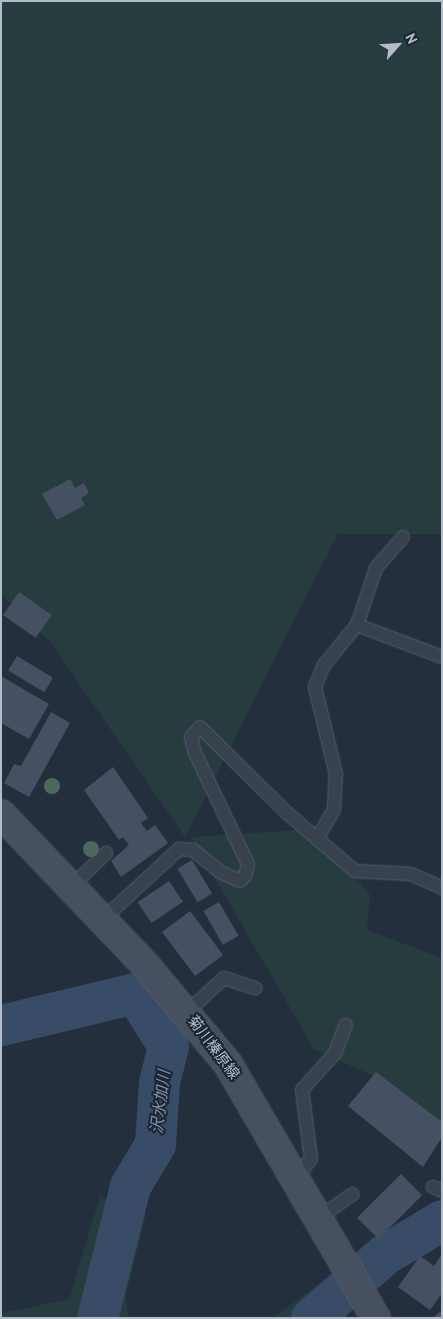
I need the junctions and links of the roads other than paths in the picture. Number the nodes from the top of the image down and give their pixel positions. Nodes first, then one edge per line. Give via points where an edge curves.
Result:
1 (403, 537) dead end
2 (357, 625) junction
3 (442, 657) edge
4 (1, 814) edge
5 (317, 839) junction
6 (106, 853) dead end
7 (71, 887) junction
8 (442, 888) edge
9 (102, 920) junction
10 (254, 988) dead end
11 (188, 1012) junction
12 (346, 1025) dead end
13 (296, 1178) junction
14 (353, 1194) dead end
15 (318, 1218) junction
16 (373, 1313) edge

1 - 2 lane via 376,568
2 - 3 lane
2 - 5 lane via 324,665 315,687 336,774 334,809
4 - 7 main road, 菊川榛原線
5 - 8 lane via 355,871 411,874
5 - 9 lane via 200,727 191,737 195,753 248,864 245,876 240,881 220,872 193,850 179,849
6 - 7 lane
7 - 9 main road, 菊川榛原線
9 - 11 main road, 菊川榛原線
10 - 11 lane via 224,978
11 - 13 main road, 菊川榛原線 via 228,1064
12 - 13 lane via 335,1053 302,1090 311,1159
13 - 15 main road, 菊川榛原線
14 - 15 lane
15 - 16 main road, 菊川榛原線

